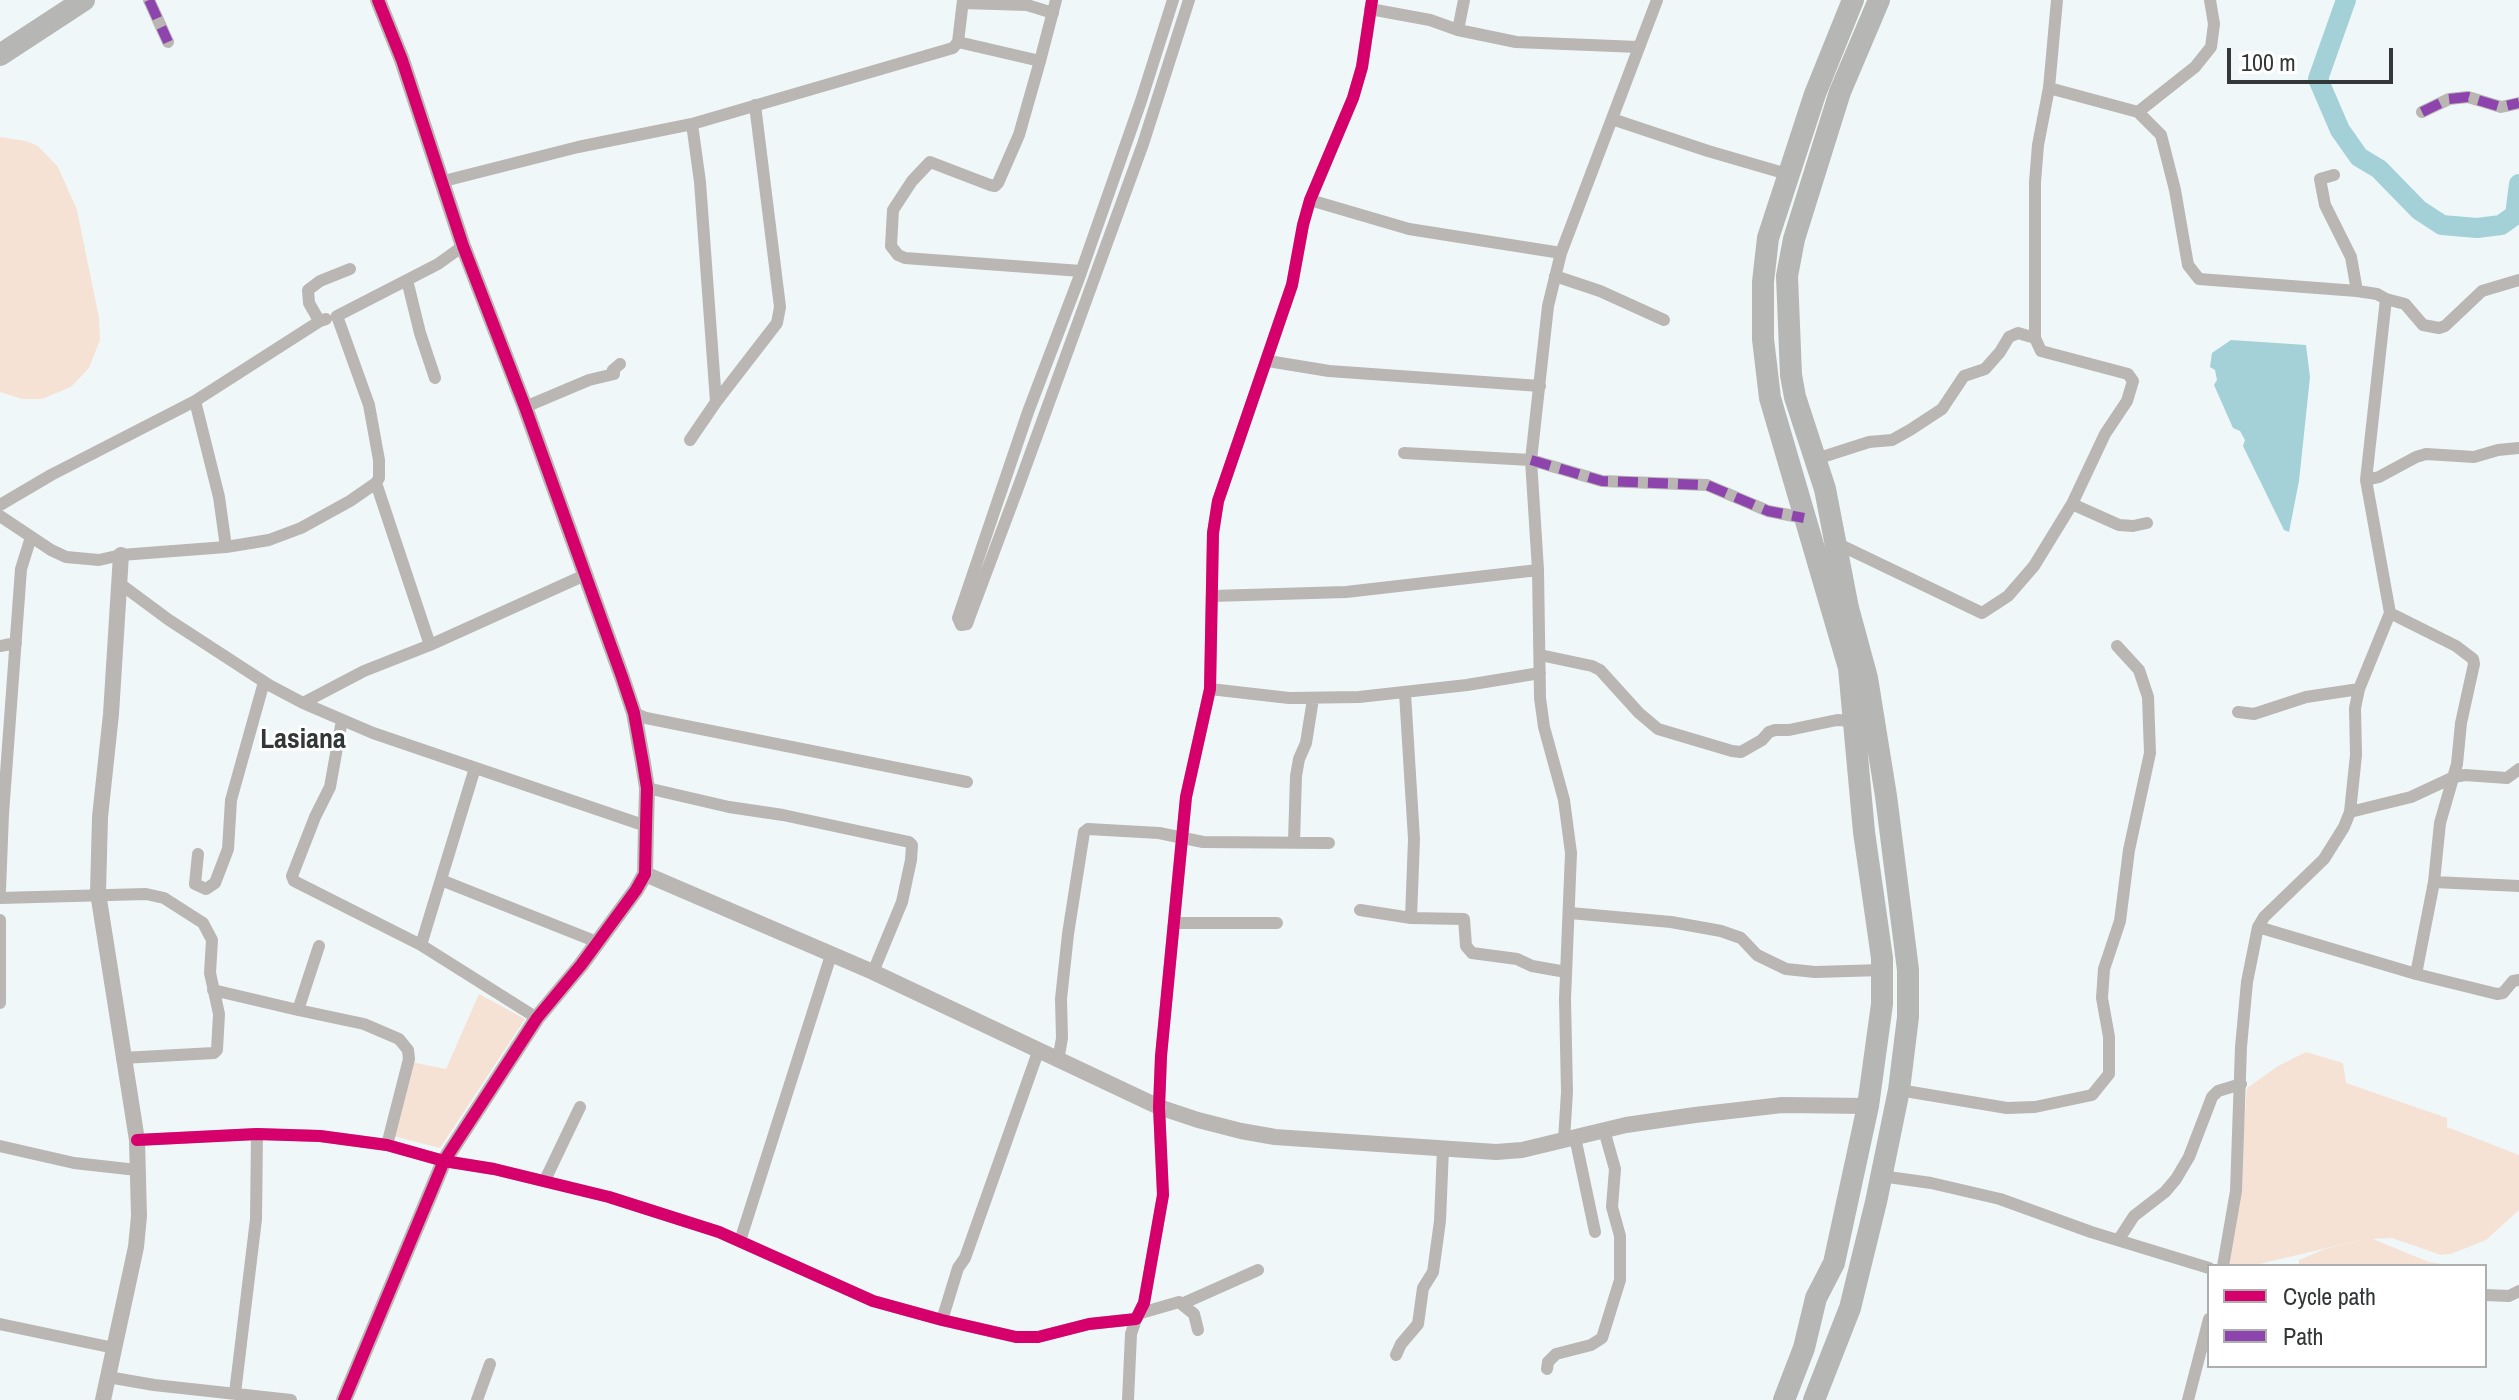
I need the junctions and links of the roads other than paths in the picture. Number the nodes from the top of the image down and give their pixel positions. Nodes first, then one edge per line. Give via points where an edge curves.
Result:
1 (84, 0) edge
2 (149, 0) edge
3 (378, 0) edge
4 (1173, 0) edge
5 (1189, 0) edge
6 (1464, 0) edge
7 (1657, 0) edge
8 (1853, 0) edge
9 (1879, 0) edge
10 (2057, 0) edge
11 (2210, 0) edge
12 (963, 2) edge
13 (1371, 4) edge
14 (1054, 6) edge
15 (1458, 30) junction
16 (168, 42) dead end
17 (958, 42) junction
18 (1638, 47) junction
19 (0, 55) edge
20 (1040, 61) junction
21 (2049, 88) junction
22 (1141, 101) junction
23 (2519, 103) edge
24 (1156, 104) junction
25 (755, 105) junction
26 (2138, 112) junction
27 (2422, 112) dead end
28 (1612, 119) junction
29 (692, 124) junction
30 (1787, 174) junction
31 (2334, 175) dead end
32 (440, 182) junction
33 (1310, 200) junction
34 (463, 246) junction
35 (1561, 253) junction
36 (350, 269) dead end
37 (1081, 271) junction
38 (1555, 276) junction
39 (407, 280) junction
40 (2519, 280) edge
41 (2357, 291) junction
42 (2386, 299) junction
43 (337, 316) junction
44 (1664, 320) dead end
45 (320, 321) junction
46 (2035, 338) junction
47 (1763, 339) junction
48 (1788, 339) junction
49 (1268, 361) junction
50 (620, 364) dead end
51 (435, 378) dead end
52 (1540, 386) junction
53 (195, 401) junction
54 (716, 402) junction
55 (525, 407) junction
56 (690, 440) dead end
57 (2519, 448) edge
58 (1404, 453) dead end
59 (1816, 459) junction
60 (1531, 460) junction
61 (2366, 480) junction
62 (376, 483) junction
63 (2072, 504) junction
64 (0, 505) edge
65 (0, 516) edge
66 (1805, 523) junction
67 (2147, 523) dead end
68 (1834, 533) junction
69 (31, 537) junction
70 (226, 547) junction
71 (121, 555) junction
72 (1538, 570) junction
73 (585, 575) junction
74 (119, 583) junction
75 (1212, 596) junction
76 (2390, 613) junction
77 (16, 643) junction
78 (430, 645) junction
79 (0, 646) edge
80 (2117, 646) dead end
81 (1540, 655) junction
82 (1540, 673) junction
83 (264, 682) junction
84 (1210, 689) junction
85 (2359, 689) junction
86 (1405, 693) junction
87 (1313, 699) junction
88 (303, 703) junction
89 (2238, 712) dead end
90 (634, 713) junction
91 (342, 720) junction
92 (1854, 721) junction
93 (475, 768) junction
94 (2519, 769) edge
95 (2454, 777) junction
96 (967, 782) dead end
97 (647, 788) junction
98 (2350, 812) junction
99 (646, 826) junction
100 (1182, 839) junction
101 (1294, 842) junction
102 (1329, 843) dead end
103 (198, 854) dead end
104 (645, 874) junction
105 (441, 880) junction
106 (2434, 882) junction
107 (2519, 886) edge
108 (0, 890) edge
109 (98, 893) junction
110 (1900, 897) junction
111 (0, 898) edge
112 (1875, 901) junction
113 (1360, 910) dead end
114 (1570, 913) junction
115 (1411, 918) junction
116 (0, 920) edge
117 (1174, 923) junction
118 (1277, 923) dead end
119 (2258, 927) junction
120 (597, 942) junction
121 (421, 945) junction
122 (319, 946) dead end
123 (831, 955) junction
124 (1882, 970) junction
125 (873, 972) junction
126 (1566, 972) junction
127 (2416, 974) junction
128 (2519, 980) edge
129 (213, 990) junction
130 (0, 1003) edge
131 (298, 1010) junction
132 (537, 1018) junction
133 (1038, 1052) junction
134 (122, 1058) junction
135 (1058, 1061) junction
136 (2241, 1084) junction
137 (1899, 1090) junction
138 (1868, 1106) junction
139 (580, 1107) dead end
140 (1159, 1107) junction
141 (1604, 1130) junction
142 (257, 1134) junction
143 (1570, 1139) junction
144 (137, 1140) junction
145 (387, 1145) junction
146 (0, 1146) edge
147 (1443, 1149) junction
148 (444, 1161) junction
149 (137, 1170) junction
150 (1881, 1176) junction
151 (545, 1180) junction
152 (1595, 1232) dead end
153 (2119, 1239) junction
154 (740, 1241) junction
155 (2223, 1264) edge
156 (2207, 1267) edge
157 (1258, 1270) dead end
158 (2519, 1291) edge
159 (2487, 1295) edge
160 (1184, 1303) junction
161 (1138, 1316) junction
162 (942, 1320) junction
163 (0, 1324) edge
164 (2207, 1327) edge
165 (1198, 1330) dead end
166 (114, 1348) junction
167 (1396, 1355) dead end
168 (490, 1364) dead end
169 (1547, 1369) dead end
170 (108, 1377) junction
171 (235, 1393) junction
172 (103, 1400) edge
173 (291, 1400) edge
174 (344, 1400) edge
175 (477, 1400) edge
176 (1128, 1400) edge
177 (1784, 1400) edge
178 (1814, 1400) edge
179 (2188, 1400) edge

1 - 19 highway
2 - 16 street
3 - 32 street
4 - 22 street
5 - 24 street
6 - 15 street
7 - 18 street
8 - 30 highway
9 - 48 highway via 1840,92 1794,239 1787,276
10 - 21 street
11 - 26 street via 2211,47 2195,67
12 - 14 street
12 - 17 street
13 - 15 street
13 - 33 street via 1353,98
14 - 20 street
15 - 18 street via 1516,42
17 - 20 street
17 - 25 street via 897,66
18 - 28 street
20 - 37 street via 1019,135 997,185 928,163 893,210 891,246 898,255 914,259
21 - 26 street
21 - 46 street via 2035,182
22 - 24 street
22 - 37 street
23 - 27 street via 2501,107 2468,97
24 - 37 street via 1003,528 967,624 961,625 958,618
25 - 29 street
25 - 54 street via 780,307 777,323
26 - 41 street via 2161,135 2188,265 2199,279
28 - 30 street
28 - 35 street
29 - 32 street
29 - 54 street
30 - 47 highway via 1768,238
31 - 41 street via 2320,179 2325,205 2351,257
32 - 34 street
33 - 35 street via 1409,229
33 - 49 street via 1292,285
34 - 39 street
34 - 55 street
35 - 38 street
36 - 45 street via 308,290
38 - 44 street
38 - 52 street
39 - 43 street
39 - 51 street
40 - 42 street via 2482,291 2439,328 2423,325 2405,304
41 - 42 street
42 - 61 street
43 - 45 street
43 - 62 street via 369,405 379,460
45 - 53 street
46 - 59 street via 2018,333 2009,337 1985,369 1964,376 1942,409 1892,440
46 - 63 street via 2041,351 2128,374 2133,381
47 - 48 highway
47 - 66 highway via 1766,382
48 - 59 highway via 1795,397
49 - 52 street via 1329,371
49 - 75 street via 1218,501
50 - 55 street via 614,374
52 - 60 street
53 - 64 street
53 - 70 street
54 - 56 street
55 - 73 street
57 - 61 street via 2474,457 2426,454
58 - 60 street
59 - 68 highway
60 - 66 street via 1602,481 1707,485
60 - 72 street
61 - 76 street
62 - 70 street via 284,536
62 - 78 street
63 - 67 street via 2119,525
63 - 68 street via 2034,566 2008,596 1982,613
65 - 69 street
66 - 68 highway
66 - 92 highway via 1847,656
68 - 110 highway via 1867,678
69 - 71 street via 66,557 99,560
69 - 77 street via 21,569
70 - 71 street
71 - 74 street
72 - 75 street via 1346,592
72 - 81 street
73 - 78 street
73 - 90 street
74 - 83 street
74 - 109 street
75 - 84 street
76 - 85 street
76 - 95 street via 2473,659
77 - 79 street
77 - 108 street
78 - 88 street
80 - 137 street via 2139,670 2148,697 2150,753 2120,921 2104,969 2109,1074 2092,1095 2035,1107 2007,1108
81 - 82 street
81 - 92 street via 1592,666 1658,729 1732,751 1741,752 1775,730
82 - 86 street
82 - 114 street via 1544,727 1570,835
83 - 88 street
83 - 103 street via 231,800 228,849 215,883 206,889 195,884
84 - 87 street
84 - 100 street
85 - 89 street via 2306,697 2254,714
85 - 98 street
86 - 87 street
86 - 115 street via 1414,839
87 - 101 street via 1296,776
88 - 91 street
90 - 96 street
90 - 97 street
91 - 93 street
91 - 121 street via 330,787 292,876
92 - 112 highway
93 - 99 street
93 - 105 street
94 - 95 street via 2507,778
95 - 98 street via 2411,797
95 - 106 street via 2440,823
97 - 99 street
97 - 125 street via 909,842 911,860 902,902
98 - 119 street via 2324,859
99 - 104 street
100 - 101 street
100 - 117 street
100 - 135 street via 1084,832 1068,934
101 - 102 street
104 - 120 street
104 - 123 street
105 - 120 street
105 - 121 street
106 - 107 street
106 - 127 street
109 - 111 street
109 - 129 street via 155,896 198,919 212,940
109 - 134 street
110 - 112 highway
110 - 137 highway via 1908,1017
112 - 124 highway
113 - 115 street
114 - 124 street via 1721,931 1741,938 1757,955 1786,969
114 - 126 street
115 - 126 street via 1464,919 1466,946 1472,953
116 - 130 street
117 - 118 street
117 - 140 street
119 - 127 street
119 - 136 street via 2247,982
120 - 132 street
121 - 132 street
122 - 131 street
123 - 125 street
123 - 154 street
124 - 138 highway
125 - 133 street
126 - 143 street
127 - 128 street via 2497,994
129 - 131 street
129 - 134 street via 219,1014 214,1053
131 - 145 street via 364,1024 399,1039 408,1050
132 - 148 street
133 - 135 street
133 - 162 street
134 - 144 street
135 - 140 street
136 - 153 street via 2212,1097 2176,1179 2134,1216
136 - 155 street via 2236,1191
137 - 150 highway
138 - 141 street via 1782,1105
138 - 177 highway via 1834,1263 1816,1298
139 - 151 street
140 - 147 street via 1275,1137
140 - 161 street via 1163,1195
141 - 143 street
141 - 169 street via 1615,1169 1612,1207 1621,1243 1620,1280 1602,1338 1556,1354
142 - 144 street
142 - 145 street
142 - 171 street via 256,1219
143 - 147 street via 1522,1150
143 - 152 street
144 - 149 street
145 - 148 street
146 - 149 street
147 - 167 street via 1433,1272 1423,1288 1418,1324
148 - 151 street
148 - 174 street
149 - 166 street via 136,1247
150 - 153 street via 2000,1199
150 - 178 highway via 1850,1308
151 - 154 street
153 - 156 street
154 - 162 street via 873,1301
157 - 160 street
158 - 159 street
160 - 161 street
160 - 165 street
161 - 162 street via 1038,1337
161 - 176 street via 1131,1334
163 - 166 street
164 - 179 street
166 - 170 street
168 - 175 street
170 - 171 street
170 - 172 street
171 - 173 street

